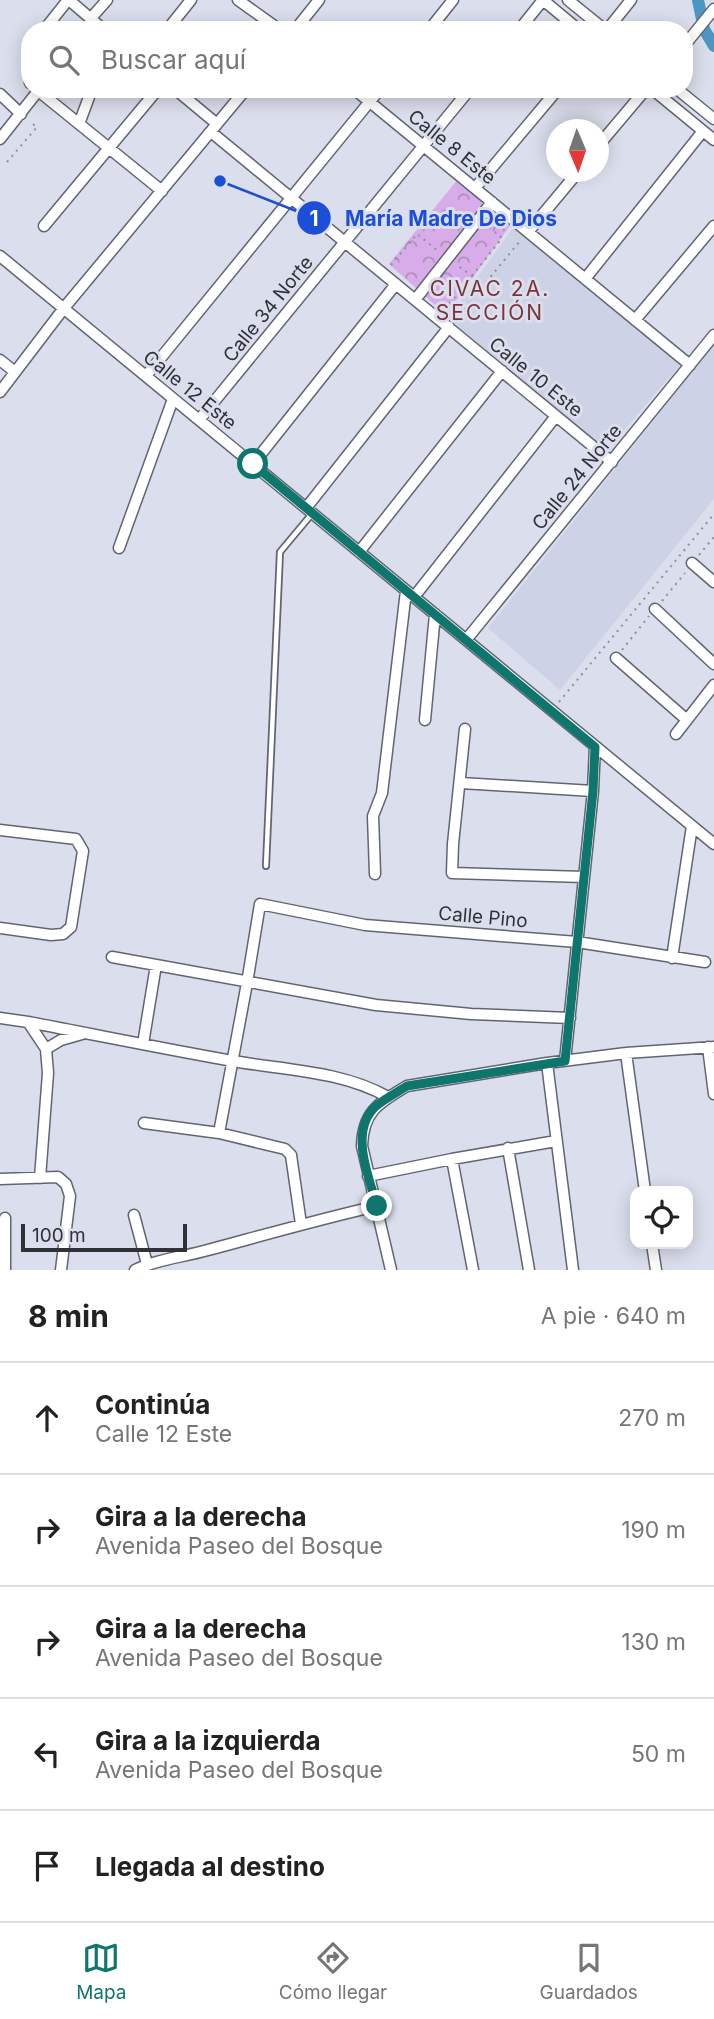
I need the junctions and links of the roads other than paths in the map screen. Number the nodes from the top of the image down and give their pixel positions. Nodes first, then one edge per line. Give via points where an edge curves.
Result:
1 (69, 0) edge
2 (107, 0) edge
3 (191, 0) edge
4 (238, 0) edge
5 (319, 0) edge
6 (453, 0) edge
7 (543, 0) edge
8 (568, 0) edge
9 (631, 0) edge
10 (714, 9) edge
11 (90, 18) junction
12 (52, 21) edge
13 (94, 21) edge
14 (174, 21) edge
15 (267, 21) edge
16 (302, 21) edge
17 (436, 21) edge
18 (526, 21) edge
19 (568, 21) edge
20 (595, 21) edge
21 (614, 21) edge
22 (693, 35) edge
23 (0, 94) edge
24 (28, 98) edge
25 (48, 98) edge
26 (89, 98) edge
27 (151, 98) edge
28 (184, 98) edge
29 (239, 98) edge
30 (365, 98) edge
31 (373, 98) edge
32 (463, 98) edge
33 (550, 98) edge
34 (638, 98) edge
35 (663, 98) edge
36 (688, 98) edge
37 (691, 101) junction
38 (370, 102) junction
39 (22, 114) junction
40 (683, 115) junction
41 (713, 118) edge
42 (79, 124) junction
43 (214, 128) junction
44 (703, 131) junction
45 (609, 133) edge
46 (0, 139) edge
47 (714, 140) edge
48 (423, 146) junction
49 (109, 148) junction
50 (570, 182) edge
51 (475, 188) junction
52 (162, 191) junction
53 (291, 198) junction
54 (492, 202) junction
55 (44, 226) dead end
56 (714, 226) edge
57 (528, 232) junction
58 (345, 242) junction
59 (0, 256) edge
60 (585, 279) junction
61 (396, 284) junction
62 (415, 300) junction
63 (64, 308) junction
64 (635, 320) junction
65 (449, 327) junction
66 (714, 335) edge
67 (0, 360) edge
68 (690, 365) junction
69 (502, 371) junction
70 (15, 372) junction
71 (146, 376) junction
72 (0, 392) edge
73 (173, 399) junction
74 (556, 416) junction
75 (199, 420) junction
76 (612, 461) junction
77 (253, 464) junction
78 (309, 511) junction
79 (119, 548) dead end
80 (359, 552) junction
81 (692, 564) road end
82 (714, 582) edge
83 (410, 594) junction
84 (655, 609) road end
85 (435, 614) junction
86 (466, 640) junction
87 (615, 658) road end
88 (714, 664) edge
89 (714, 685) edge
90 (425, 720) dead end
91 (687, 720) junction
92 (465, 729) dead end
93 (676, 734) dead end
94 (595, 747) junction
95 (461, 782) junction
96 (593, 791) junction
97 (692, 826) junction
98 (0, 830) edge
99 (714, 844) edge
100 (267, 866) dead end
101 (375, 874) dead end
102 (584, 877) junction
103 (0, 928) edge
104 (577, 942) junction
105 (112, 957) dead end
106 (672, 958) junction
107 (705, 962) dead end
108 (156, 965) junction
109 (247, 982) junction
110 (570, 1017) junction
111 (0, 1018) edge
112 (29, 1022) junction
113 (86, 1033) junction
114 (142, 1044) junction
115 (711, 1047) edge
116 (46, 1049) junction
117 (626, 1053) junction
118 (233, 1061) junction
119 (565, 1061) junction
120 (547, 1063) junction
121 (714, 1094) edge
122 (388, 1097) junction
123 (144, 1123) dead end
124 (219, 1133) junction
125 (556, 1141) junction
126 (508, 1148) junction
127 (452, 1159) junction
128 (368, 1176) junction
129 (40, 1178) junction
130 (0, 1179) edge
131 (644, 1186) edge
132 (377, 1206) junction
133 (134, 1215) dead end
134 (5, 1218) dead end
135 (301, 1224) junction
136 (653, 1249) edge
137 (147, 1264) junction
138 (5, 1270) edge
139 (61, 1270) edge
140 (135, 1270) edge
141 (391, 1270) edge
142 (472, 1270) edge
143 (528, 1270) edge
144 (573, 1270) edge
145 (656, 1270) edge

1 - 11 street
1 - 12 street
2 - 11 street
3 - 14 street
4 - 15 street
5 - 16 street
6 - 17 street
7 - 18 street
7 - 19 street
8 - 20 street
9 - 21 street
10 - 22 street
11 - 13 street
23 - 39 street
24 - 39 street
25 - 42 street
26 - 42 street
27 - 49 street
28 - 43 street, Calle 10 Este
29 - 43 street
30 - 38 street, Calle 8 Este
31 - 38 street
32 - 48 street, Calle 34 Norte
33 - 51 street
34 - 45 street
35 - 40 street
36 - 37 street
37 - 40 street
37 - 41 street
38 - 48 street, Calle 8 Este
38 - 53 street
39 - 46 street
40 - 44 street
42 - 49 street
43 - 52 street
43 - 53 street, Calle 10 Este
44 - 47 street
44 - 60 street
48 - 51 street, Calle 8 Este
48 - 58 street, Calle 34 Norte
49 - 52 street
49 - 55 street
50 - 57 street
51 - 54 street, Calle 8 Este
52 - 63 street
53 - 58 street, Calle 10 Este
53 - 71 street
54 - 57 street, Calle 8 Este
54 - 62 street
56 - 64 street
57 - 60 street, Calle 8 Este
58 - 61 street, Calle 10 Este
58 - 75 street, Calle 34 Norte
59 - 63 street, Calle 12 Este
60 - 64 street, Calle 8 Este
61 - 62 street, Calle 10 Este
61 - 77 street
62 - 65 street, Calle 10 Este
63 - 70 street
63 - 71 street, Calle 12 Este
64 - 68 street, Calle 8 Este
65 - 69 street, Calle 10 Este
65 - 78 street
66 - 68 street, Calle 24 Norte
67 - 70 street
68 - 76 street, Calle 24 Norte
69 - 74 street, Calle 10 Este
69 - 80 street
70 - 72 street
71 - 73 street, Calle 12 Este
73 - 75 street, Calle 12 Este
73 - 79 street
74 - 76 street, Calle 10 Este
74 - 83 street
75 - 77 street, Calle 12 Este
76 - 86 street, Calle 24 Norte
77 - 78 street, Calle 12 Este
78 - 80 street, Calle 12 Este
78 - 100 lane via 280,552
80 - 83 street, Calle 12 Este
81 - 82 street
83 - 85 street, Calle 12 Este
83 - 101 street via 382,793 373,816
84 - 88 street
85 - 86 street, Calle 12 Este
85 - 90 street
86 - 94 street, Calle 12 Este
87 - 91 street
89 - 91 street
91 - 93 street
92 - 95 street
94 - 96 street
94 - 97 street, Calle 12 Este
95 - 96 street
95 - 102 street via 452,873
96 - 102 street
97 - 99 street, Calle 12 Este
97 - 106 street
98 - 103 street via 76,839 83,851 71,927 63,934 51,935
102 - 104 street
104 - 106 street, Calle Pino
104 - 109 street, Calle Pino via 365,925 260,904
104 - 110 street
105 - 108 street
106 - 107 street, Calle Pino
108 - 109 street
108 - 114 street
109 - 110 street via 376,1004 471,1014
109 - 118 street
110 - 119 street
111 - 112 street
112 - 113 street
112 - 116 street
113 - 114 street
113 - 116 street
114 - 118 street
115 - 117 street
115 - 121 street
116 - 129 street
117 - 119 street
117 - 131 street
118 - 122 street via 347,1079
118 - 124 street
119 - 120 street
120 - 122 street via 407,1086
120 - 125 street
122 - 128 street via 372,1109 363,1127
123 - 124 street
124 - 135 street via 285,1149 290,1155
125 - 126 street
125 - 144 street
126 - 127 street
126 - 143 street
127 - 128 street
127 - 142 street
128 - 132 street
129 - 130 street
129 - 139 street via 58,1177 70,1196
132 - 135 street
132 - 141 street
133 - 137 street
134 - 138 street
135 - 137 street
136 - 145 street
137 - 140 street

